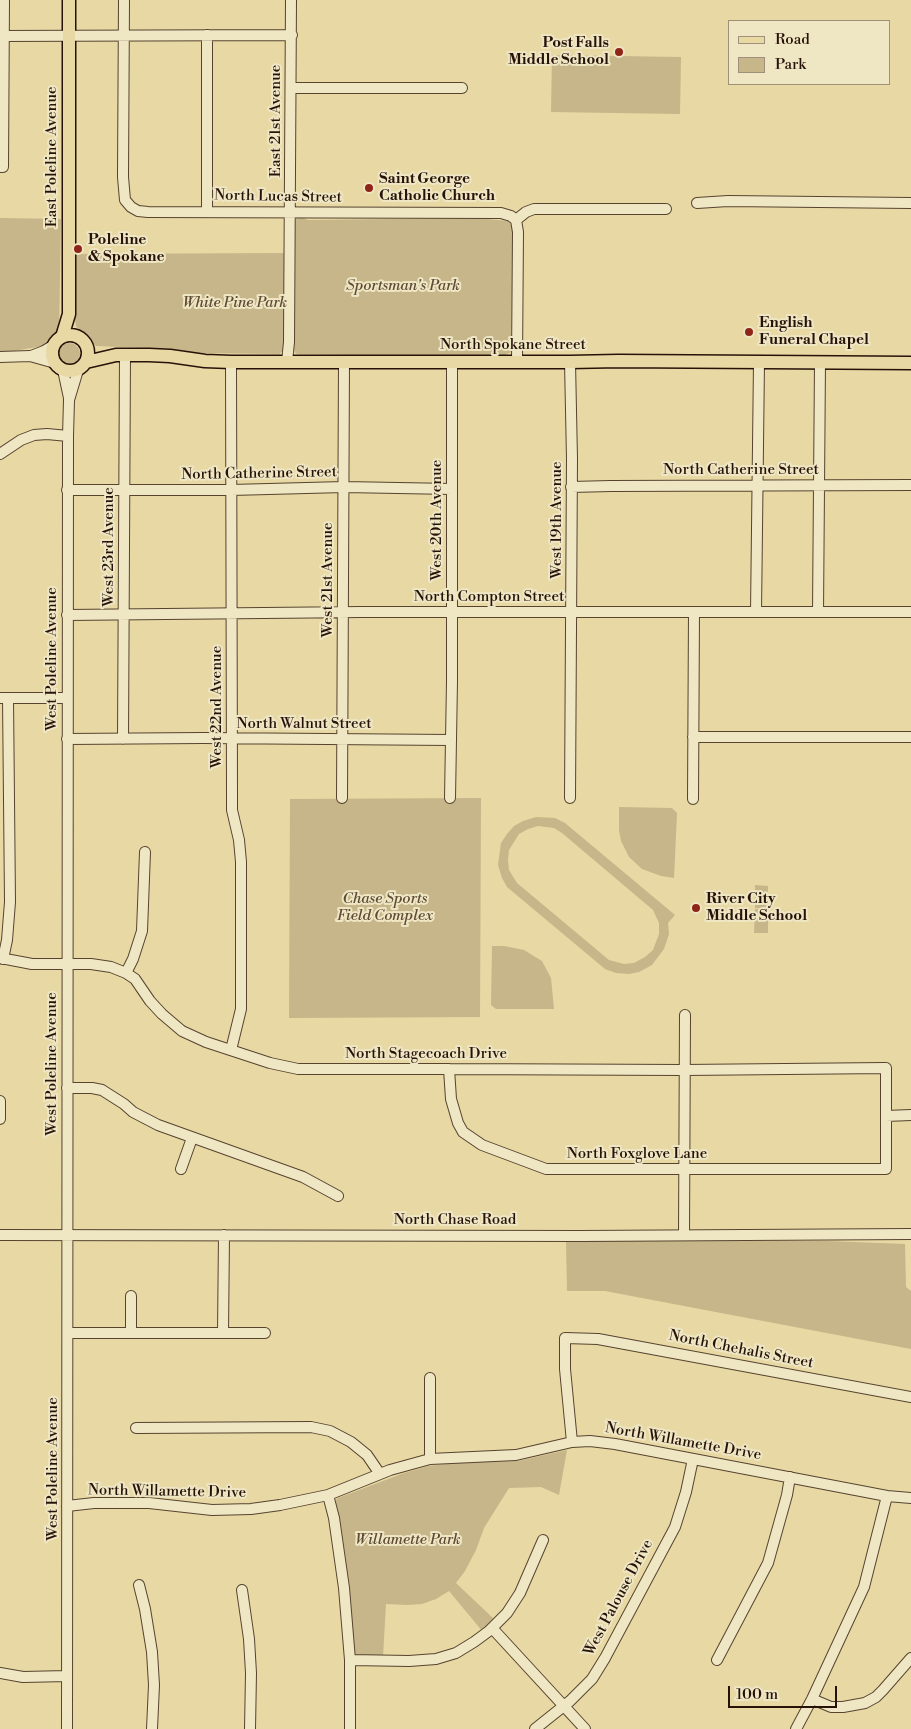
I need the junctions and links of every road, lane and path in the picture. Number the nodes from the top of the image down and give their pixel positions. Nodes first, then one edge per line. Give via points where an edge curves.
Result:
1 (4, 0) edge
2 (69, 0) edge
3 (124, 0) edge
4 (291, 0) edge
5 (207, 35) junction
6 (292, 35) junction
7 (2, 36) edge
8 (124, 36) junction
9 (69, 37) junction
10 (292, 88) junction
11 (462, 88) dead end
12 (2, 167) edge
13 (697, 203) dead end
14 (911, 203) edge
15 (666, 209) dead end
16 (207, 212) junction
17 (290, 213) junction
18 (516, 220) junction
19 (69, 314) junction
20 (58, 341) junction
21 (84, 342) junction
22 (120, 355) junction
23 (30, 356) junction
24 (0, 357) edge
25 (231, 362) junction
26 (287, 362) junction
27 (344, 362) junction
28 (452, 362) junction
29 (517, 362) junction
30 (570, 362) junction
31 (759, 362) junction
32 (820, 362) junction
33 (911, 363) edge
34 (82, 366) junction
35 (59, 367) junction
36 (69, 400) junction
37 (68, 436) junction
38 (0, 454) edge
39 (819, 485) junction
40 (911, 485) edge
41 (758, 486) junction
42 (344, 487) junction
43 (571, 487) junction
44 (452, 489) junction
45 (67, 490) junction
46 (124, 490) junction
47 (231, 490) junction
48 (572, 611) junction
49 (232, 612) junction
50 (343, 612) junction
51 (452, 612) junction
52 (694, 612) junction
53 (756, 612) junction
54 (818, 612) junction
55 (911, 612) edge
56 (123, 614) junction
57 (67, 615) junction
58 (4, 698) edge
59 (67, 698) junction
60 (693, 737) junction
61 (911, 737) edge
62 (67, 739) junction
63 (123, 739) junction
64 (232, 739) junction
65 (342, 739) junction
66 (451, 740) junction
67 (342, 798) dead end
68 (450, 798) dead end
69 (570, 798) dead end
70 (693, 799) dead end
71 (145, 852) dead end
72 (1, 959) edge
73 (66, 964) junction
74 (126, 973) junction
75 (685, 1015) dead end
76 (231, 1050) junction
77 (449, 1069) junction
78 (684, 1070) junction
79 (67, 1088) junction
80 (0, 1101) edge
81 (911, 1115) edge
82 (886, 1116) junction
83 (0, 1119) edge
84 (192, 1138) junction
85 (181, 1169) dead end
86 (684, 1169) junction
87 (338, 1196) dead end
88 (911, 1234) edge
89 (0, 1235) edge
90 (224, 1235) junction
91 (684, 1235) junction
92 (68, 1236) junction
93 (131, 1296) dead end
94 (131, 1332) junction
95 (224, 1332) junction
96 (68, 1333) junction
97 (264, 1333) dead end
98 (430, 1378) dead end
99 (911, 1398) edge
100 (136, 1428) dead end
101 (572, 1442) junction
102 (430, 1459) junction
103 (693, 1459) junction
104 (380, 1474) junction
105 (790, 1477) junction
106 (328, 1495) junction
107 (887, 1496) junction
108 (911, 1498) edge
109 (67, 1506) junction
110 (543, 1540) dead end
111 (138, 1585) dead end
112 (242, 1590) dead end
113 (492, 1628) junction
114 (911, 1658) edge
115 (350, 1660) junction
116 (718, 1660) dead end
117 (0, 1673) edge
118 (67, 1676) junction
119 (812, 1699) junction
120 (564, 1707) junction
121 (67, 1729) edge
122 (152, 1729) edge
123 (250, 1729) edge
124 (350, 1729) edge
125 (535, 1729) edge
126 (585, 1729) edge
127 (796, 1729) edge

1 - 7 street
2 - 9 main road, East Poleline Avenue
3 - 8 street
4 - 6 street, East 21st Avenue
5 - 6 street
5 - 8 street
5 - 16 street
6 - 10 street, East 21st Avenue
7 - 9 street
7 - 12 street
8 - 9 street
8 - 16 street, North Lucas Street via 123,177 129,205 142,212
9 - 19 main road, East Poleline Avenue
10 - 11 street
10 - 17 street, East 21st Avenue
13 - 14 street
15 - 18 street via 534,209
16 - 17 street, North Lucas Street
17 - 18 street, North Lucas Street via 501,213
17 - 26 street, East 21st Avenue
18 - 29 street
19 - 20 main road, East Poleline Avenue
19 - 21 main road, East Poleline Avenue
20 - 21 main road via 68,335
20 - 23 street
20 - 35 main road via 52,354
21 - 22 main road, North Spokane Street
21 - 34 main road via 88,354
22 - 25 main road, North Spokane Street
22 - 34 main road, North Spokane Street
22 - 46 street, West 23rd Avenue
23 - 24 street
23 - 35 street
25 - 26 main road, North Spokane Street
25 - 47 street, West 22nd Avenue
26 - 27 main road, North Spokane Street
27 - 28 main road, North Spokane Street
27 - 42 street, West 21st Avenue
28 - 29 main road, North Spokane Street
28 - 44 street, West 20th Avenue
29 - 30 main road, North Spokane Street
30 - 31 main road, North Spokane Street
30 - 43 street, West 19th Avenue
31 - 32 main road, North Spokane Street
31 - 41 street
32 - 33 main road, North Spokane Street
32 - 39 street
34 - 35 main road via 68,371
34 - 36 street, West Poleline Avenue
35 - 36 street, West Poleline Avenue
36 - 37 street, West Poleline Avenue
37 - 38 street via 34,435
37 - 45 street, West Poleline Avenue
39 - 40 street, North Catherine Street
39 - 41 street, North Catherine Street
39 - 54 street
41 - 43 street, North Catherine Street
41 - 53 street
42 - 44 street, North Catherine Street
42 - 47 street, North Catherine Street
42 - 50 street, West 21st Avenue
43 - 48 street, West 19th Avenue
44 - 51 street, West 20th Avenue
45 - 46 street, North Catherine Street
45 - 57 street, West Poleline Avenue
46 - 47 street, North Catherine Street
46 - 56 street, West 23rd Avenue
47 - 49 street, West 22nd Avenue
48 - 51 street, North Compton Street
48 - 52 street, North Compton Street
48 - 69 street, West 19th Avenue
49 - 50 street, North Compton Street
49 - 56 street, North Compton Street
49 - 64 street, West 22nd Avenue
50 - 51 street, North Compton Street
50 - 65 street, West 21st Avenue
51 - 66 street, West 20th Avenue
52 - 53 street, North Compton Street
52 - 60 street
53 - 54 street, North Compton Street
54 - 55 street, North Compton Street
56 - 57 street, North Compton Street
56 - 63 street, West 23rd Avenue
57 - 59 street, West Poleline Avenue
58 - 59 street
58 - 72 street via 10,902 7,940
59 - 62 street, West Poleline Avenue
60 - 61 street
60 - 70 street
62 - 63 street, North Walnut Street
62 - 73 street, West Poleline Avenue
63 - 64 street, North Walnut Street
64 - 65 street, North Walnut Street
64 - 76 street, West 22nd Avenue via 232,810 241,862 241,1009
65 - 66 street, North Walnut Street
65 - 67 street, West 21st Avenue
66 - 68 street, West 20th Avenue
71 - 74 street via 142,931
72 - 73 street, North Stagecoach Drive via 32,964
73 - 74 street, North Stagecoach Drive via 101,966
73 - 79 street, West Poleline Avenue
74 - 76 street, North Stagecoach Drive via 135,979 162,1014 182,1030
75 - 78 street
76 - 77 street, North Stagecoach Drive via 298,1069
77 - 78 street, North Stagecoach Drive
77 - 86 street, North Foxglove Lane via 451,1099 458,1123 463,1132 482,1145 546,1169
78 - 82 street, North Stagecoach Drive via 886,1068
78 - 86 street
79 - 84 street via 102,1090 133,1112
79 - 92 street, West Poleline Avenue
80 - 83 street
81 - 82 street
82 - 86 street, North Foxglove Lane via 886,1169
84 - 85 street
84 - 87 street via 303,1177
86 - 91 street
88 - 91 street, North Chase Road
89 - 92 street, North Chase Road
90 - 91 street, North Chase Road
90 - 92 street, North Chase Road
90 - 95 street
92 - 96 street, West Poleline Avenue
93 - 94 street
94 - 95 street
94 - 96 street
95 - 97 street
96 - 109 street, West Poleline Avenue
98 - 102 street
99 - 101 street, North Chehalis Street via 598,1339 565,1338
100 - 104 street via 311,1428 330,1431 367,1455
101 - 102 street, North Willamette Drive via 516,1455
101 - 103 street, North Willamette Drive via 602,1442
102 - 104 street, North Willamette Drive
103 - 105 street, North Willamette Drive
103 - 120 street, West Palouse Drive via 674,1527 592,1679
104 - 106 street, North Willamette Drive
105 - 107 street, North Willamette Drive
105 - 116 street via 768,1563
106 - 109 street, North Willamette Drive via 251,1509 212,1510 150,1503
106 - 115 street via 344,1588
107 - 108 street, North Willamette Drive
107 - 119 street via 864,1587
109 - 118 street, West Poleline Avenue
110 - 113 street via 520,1593
111 - 122 street via 146,1609 152,1652
112 - 123 street via 250,1656
113 - 115 street via 456,1653 436,1659
113 - 120 street
114 - 119 street via 876,1697 865,1703 832,1707
115 - 124 street
117 - 118 street via 23,1677
118 - 121 street, West Poleline Avenue
119 - 127 street
120 - 125 street, West Palouse Drive
120 - 126 street

